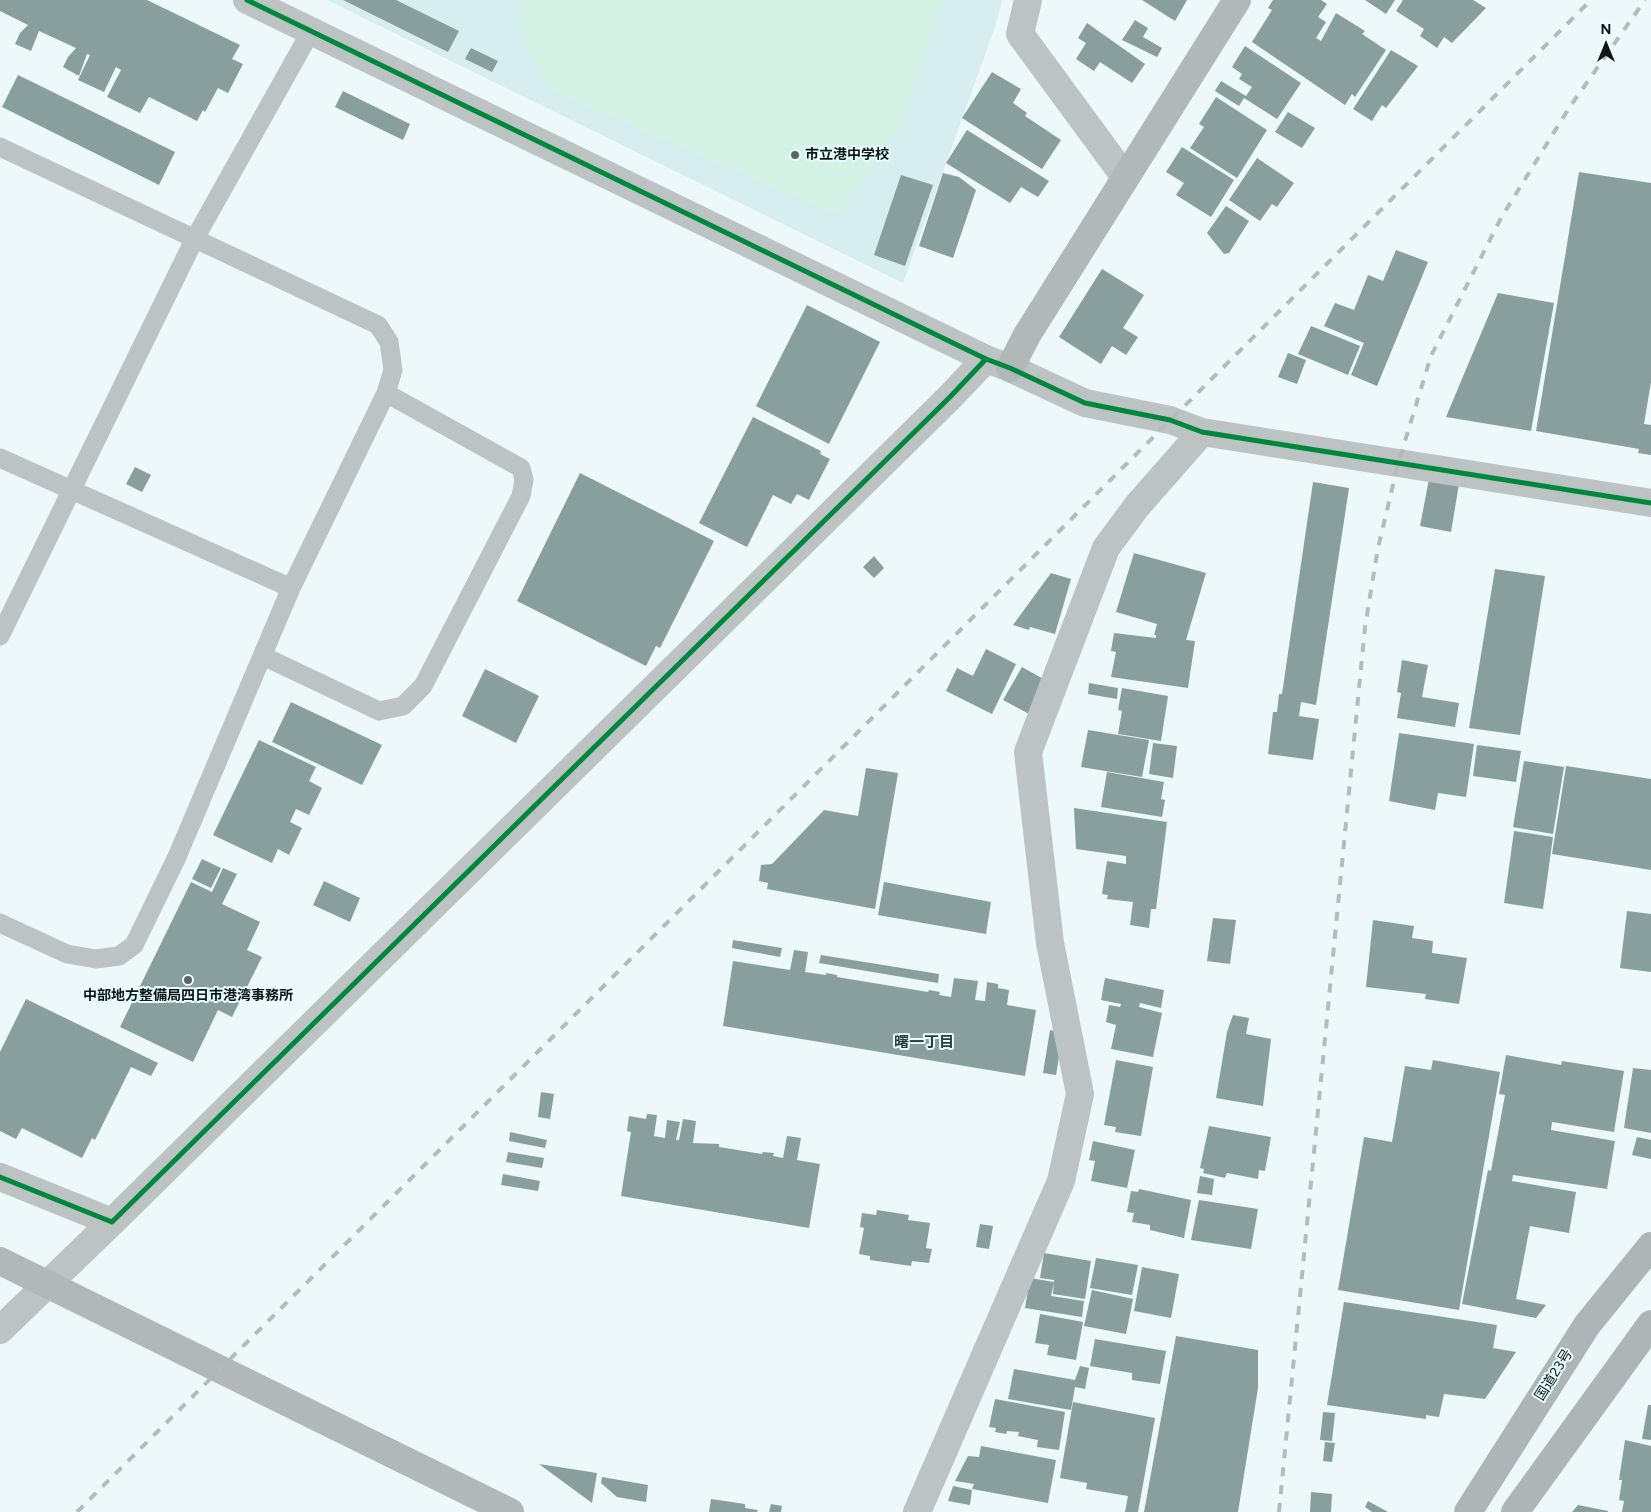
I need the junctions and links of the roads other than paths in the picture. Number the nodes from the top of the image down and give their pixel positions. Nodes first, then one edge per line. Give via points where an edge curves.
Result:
1 (247, 0) edge
2 (1028, 0) edge
3 (1237, 0) edge
4 (311, 31) junction
5 (0, 147) edge
6 (1125, 177) junction
7 (194, 240) junction
8 (998, 363) junction
9 (386, 393) junction
10 (1202, 432) junction
11 (0, 458) edge
12 (73, 490) junction
13 (1651, 503) edge
14 (292, 588) junction
15 (0, 636) edge
16 (263, 656) junction
17 (0, 923) edge
18 (0, 1177) edge
19 (112, 1222) junction
20 (1651, 1246) edge
21 (0, 1261) edge
22 (1651, 1324) edge
23 (0, 1330) edge
24 (510, 1512) edge
25 (917, 1512) edge
26 (1468, 1512) edge
27 (1516, 1512) edge

1 - 4 street
2 - 6 street via 1020,34
3 - 6 street
4 - 7 lane
4 - 8 street
5 - 7 lane
6 - 8 street via 1027,335
7 - 9 lane via 378,325 389,342 394,370
7 - 12 lane
8 - 10 street via 1085,403 1170,420
8 - 19 street via 950,397
9 - 14 lane
9 - 16 lane via 521,468 524,480 521,496 423,686 402,706 378,711
10 - 13 street
10 - 25 street via 1137,506 1106,548 1028,752 1050,944 1080,1094 1061,1181
11 - 12 lane
12 - 14 lane
12 - 15 lane
14 - 16 lane
16 - 17 lane via 176,859 134,945 119,956 96,959 67,954
18 - 19 street
19 - 23 street
20 - 26 highway, 国道23号 via 1587,1324
21 - 24 street
22 - 27 highway

